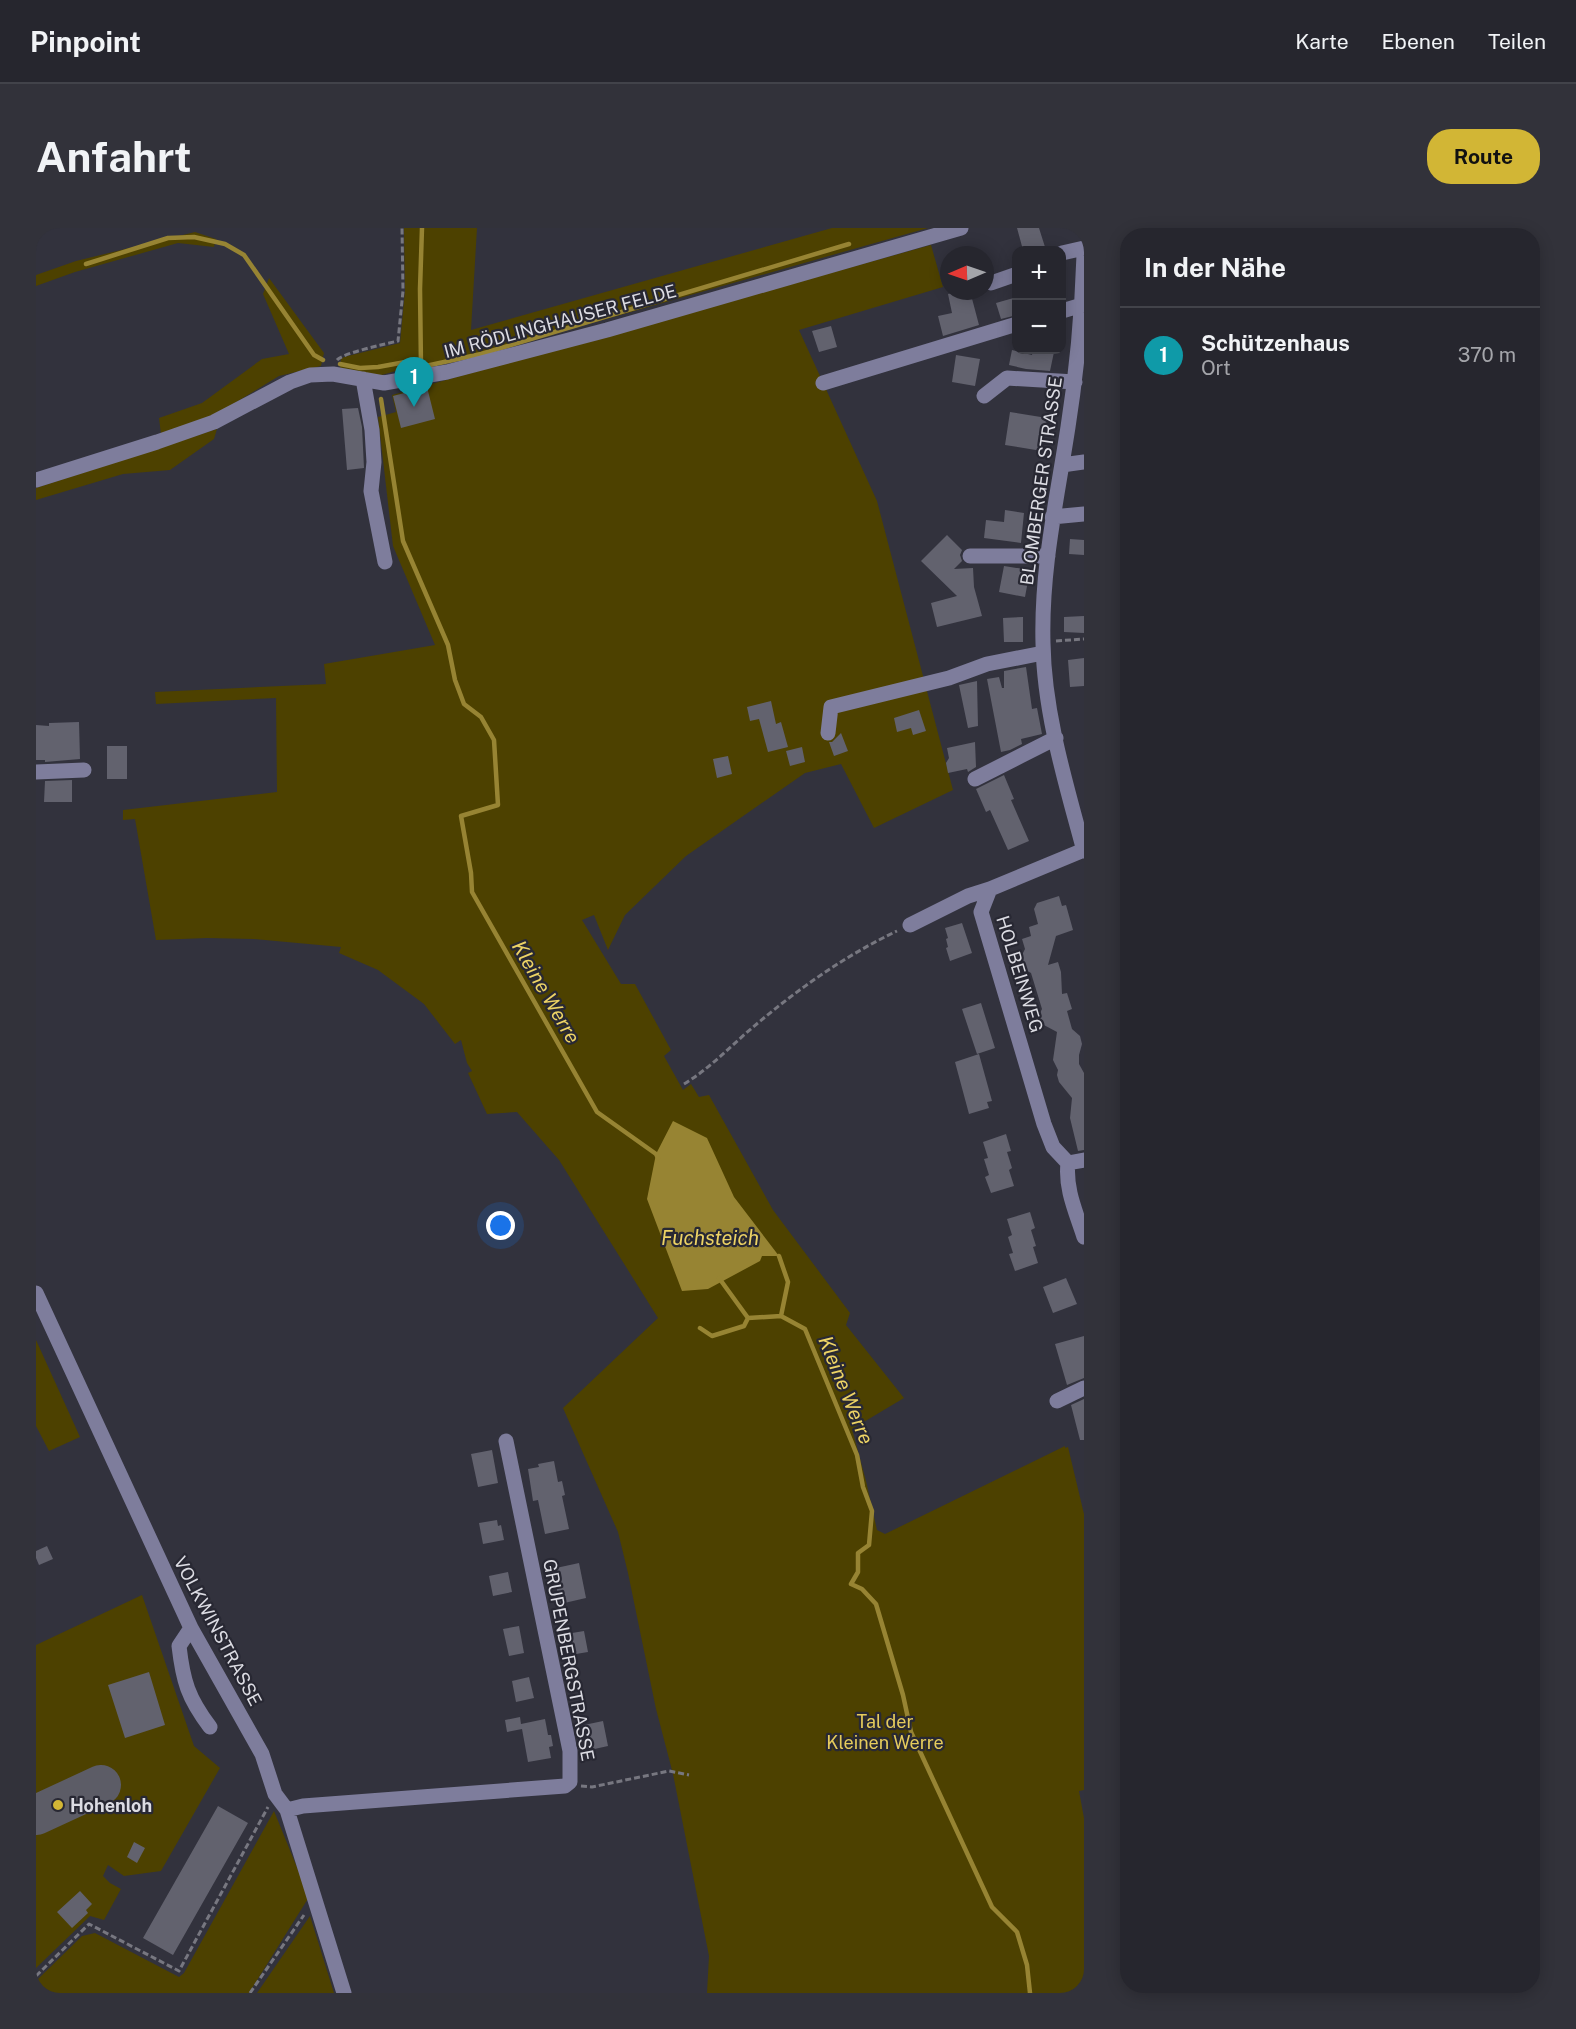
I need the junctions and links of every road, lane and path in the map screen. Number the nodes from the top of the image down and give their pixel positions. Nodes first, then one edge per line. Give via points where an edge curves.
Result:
1 (402, 228) edge
2 (961, 228) edge
3 (1084, 248) edge
4 (1066, 252) edge
5 (1084, 255) edge
6 (1012, 276) edge
7 (994, 281) edge
8 (1082, 305) junction
9 (1066, 310) edge
10 (1012, 326) edge
11 (333, 374) junction
12 (363, 379) junction
13 (1075, 382) junction
14 (823, 383) dead end
15 (984, 396) dead end
16 (1084, 462) edge
17 (1062, 465) junction
18 (36, 480) edge
19 (1084, 514) edge
20 (1052, 517) junction
21 (970, 556) dead end
22 (1048, 556) junction
23 (385, 562) dead end
24 (1084, 639) edge
25 (1043, 647) junction
26 (828, 733) dead end
27 (1056, 738) junction
28 (84, 770) dead end
29 (36, 772) edge
30 (975, 779) dead end
31 (1084, 851) edge
32 (990, 889) junction
33 (910, 925) joint
34 (684, 1084) dead end
35 (1084, 1160) edge
36 (1068, 1163) junction
37 (1084, 1237) edge
38 (36, 1293) edge
39 (1084, 1388) edge
40 (1057, 1401) dead end
41 (506, 1441) dead end
42 (190, 1628) junction
43 (210, 1727) dead end
44 (689, 1775) dead end
45 (565, 1786) junction
46 (275, 1794) junction
47 (287, 1810) junction
48 (316, 1900) junction
49 (36, 1976) edge
50 (250, 1993) edge
51 (344, 1993) edge

1 - 11 path via 403,291 398,341 339,356
2 - 12 street, IM RÖDLINGHAUSER FELDE via 447,372 384,383
3 - 4 street
5 - 8 street, BLOMBERGER STRASSE
6 - 7 street
8 - 9 street
8 - 13 street, BLOMBERGER STRASSE
10 - 14 street
11 - 12 street, IM RÖDLINGHAUSER FELDE
11 - 18 street, IM RÖDLINGHAUSER FELDE via 300,378 214,422
12 - 23 street via 372,430 371,491
13 - 15 street via 1007,378
13 - 17 street, BLOMBERGER STRASSE
16 - 17 street
17 - 20 street, BLOMBERGER STRASSE
19 - 20 street
20 - 22 street, BLOMBERGER STRASSE
21 - 22 street
22 - 25 street, BLOMBERGER STRASSE
24 - 25 path
25 - 26 street via 949,678 831,707
25 - 27 street, BLOMBERGER STRASSE
27 - 30 street
27 - 31 street, BLOMBERGER STRASSE
28 - 29 street
31 - 32 street
32 - 33 street
32 - 36 street, HOLBEINWEG via 981,912 1044,1124 1053,1147
33 - 34 path via 811,981
35 - 36 street
36 - 37 street via 1069,1191
38 - 42 street, VOLKWINSTRASSE
39 - 40 street
41 - 45 street, GRUPENBERGSTRASSE via 570,1751 570,1782
42 - 43 street via 179,1646 182,1674 193,1705
42 - 46 street, VOLKWINSTRASSE via 262,1754
44 - 45 path via 669,1771 592,1787
45 - 47 street, GRUPENBERGSTRASSE
46 - 47 street, VOLKWINSTRASSE
46 - 49 path via 180,1971 89,1924
47 - 48 street, VOLKWINSTRASSE
48 - 50 path
48 - 51 street, VOLKWINSTRASSE

